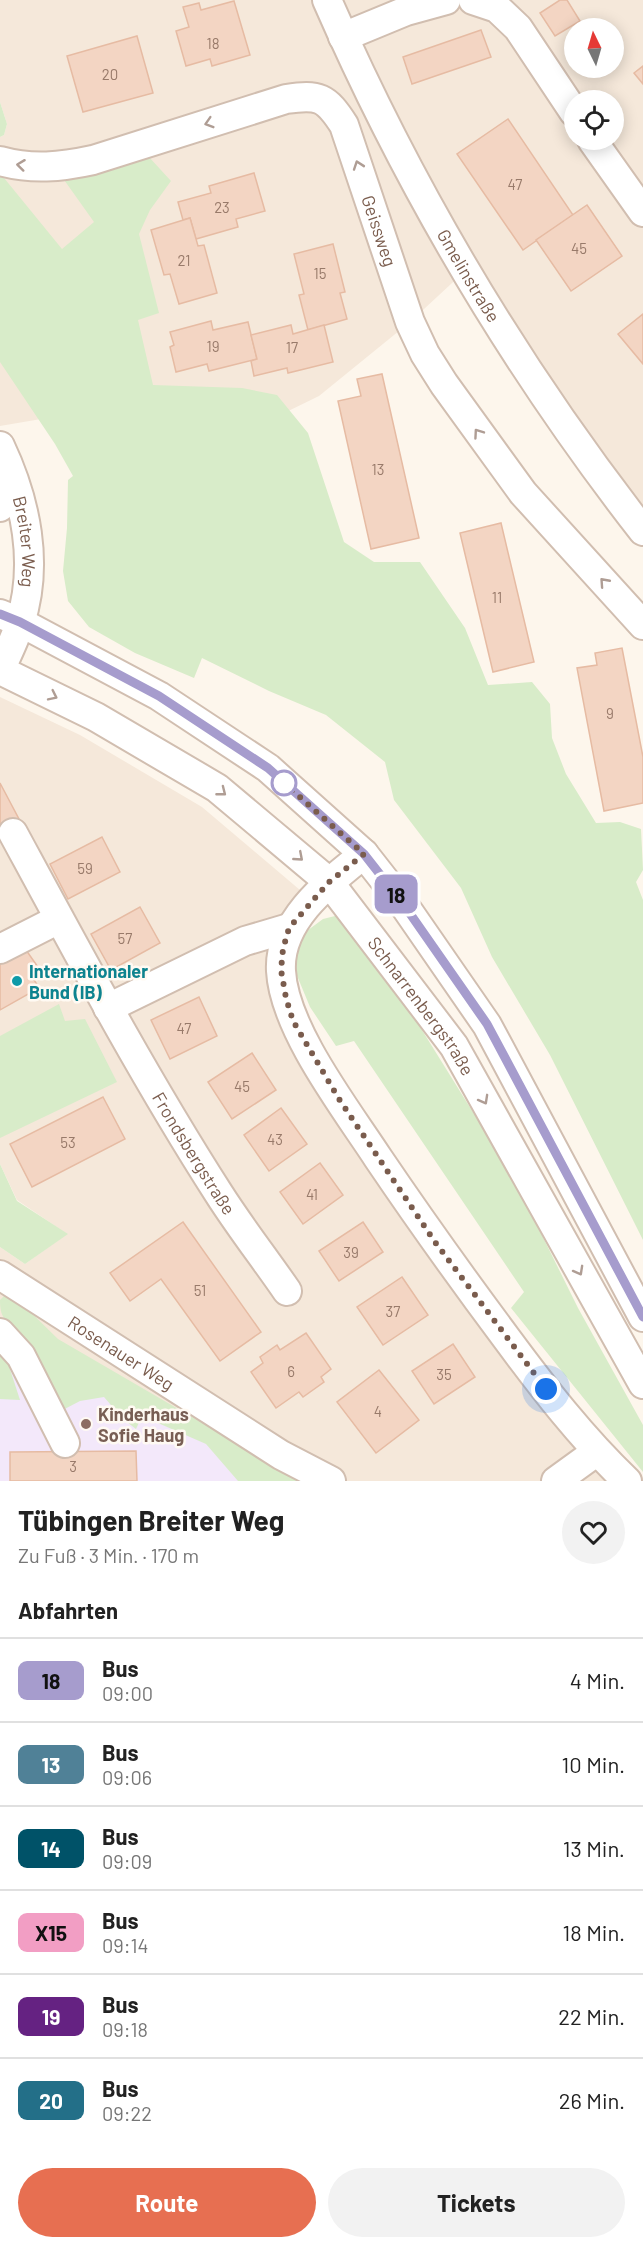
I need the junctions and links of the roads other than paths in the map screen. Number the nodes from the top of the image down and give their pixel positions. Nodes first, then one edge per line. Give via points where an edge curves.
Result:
1 (327, 0) edge
2 (446, 0) edge
3 (472, 0) edge
4 (360, 21) edge
5 (564, 97) edge
6 (599, 150) edge
7 (0, 161) edge
8 (643, 212) edge
9 (1, 448) edge
10 (0, 507) edge
11 (643, 531) edge
12 (10, 618) edge
13 (643, 625) edge
14 (0, 670) edge
15 (13, 833) dead end
16 (364, 854) junction
17 (329, 882) junction
18 (59, 919) junction
19 (289, 928) junction
20 (0, 949) edge
21 (108, 1008) junction
22 (1, 1278) edge
23 (287, 1291) dead end
24 (643, 1317) edge
25 (0, 1333) edge
26 (643, 1384) edge
27 (65, 1443) dead end
28 (596, 1452) junction
29 (332, 1481) edge
30 (556, 1481) edge
31 (627, 1481) edge

1 - 4 street, Gmelinstraße
2 - 4 street
3 - 5 street via 497,9 518,28
4 - 11 street, Gmelinstraße via 389,131 465,271 589,462
6 - 8 street
13 -> 7 street, Geissweg via 523,493 424,354 344,125 323,99 308,95 286,99 64,166 32,167
9 - 10 street, Breiter Weg
9 - 12 street, Breiter Weg via 20,493 29,542 28,583
12 - 14 street, Breiter Weg
12 - 16 street via 159,696 268,768
14 -> 17 street, Schnarrenbergstraße via 96,717 217,788
15 - 18 street, Frondsbergstraße
16 - 17 street
16 - 24 street via 487,1024
17 - 19 street
17 -> 26 street, Schnarrenbergstraße via 454,1046
18 - 20 street
18 - 21 street, Frondsbergstraße
19 - 21 street via 245,941
19 - 28 street via 281,970 286,998 293,1021 315,1059 448,1261
21 - 23 street, Frondsbergstraße via 219,1195
22 - 29 street, Rosenauer Weg via 281,1455
25 - 27 street via 21,1356
28 - 30 street
28 - 31 street

